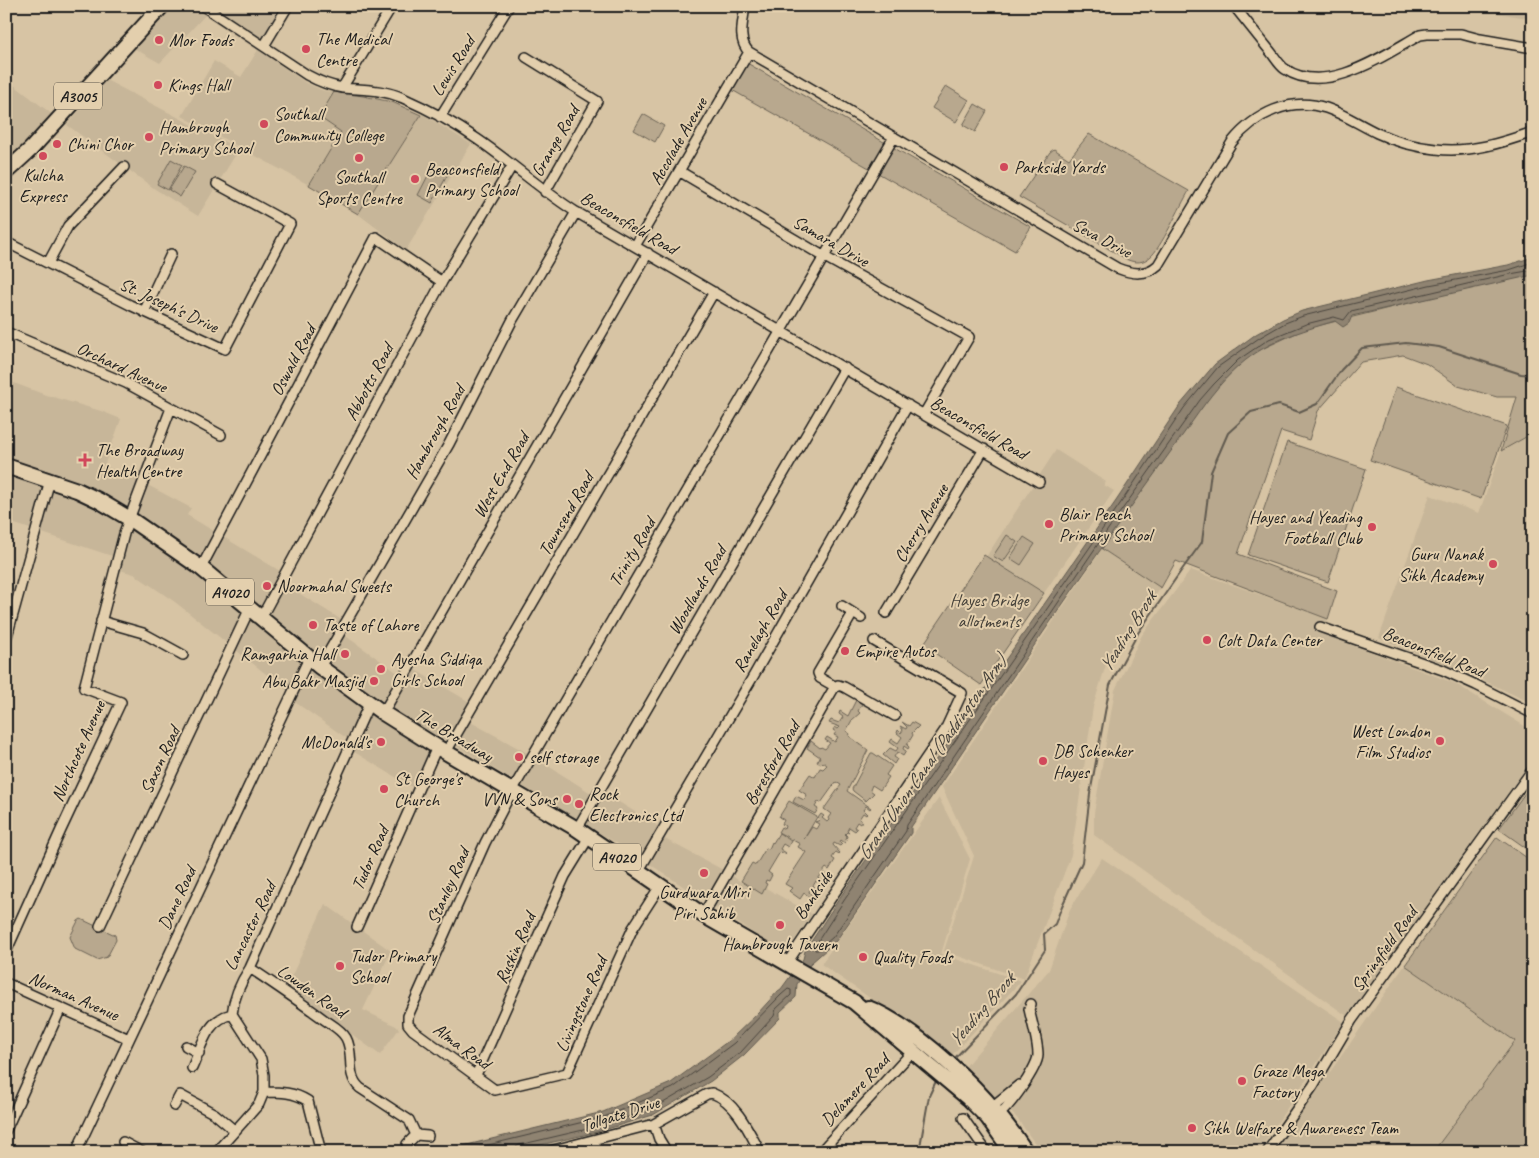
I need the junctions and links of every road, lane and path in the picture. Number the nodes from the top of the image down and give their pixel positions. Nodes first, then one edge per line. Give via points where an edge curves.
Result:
1 (162, 6) edge
2 (203, 6) edge
3 (288, 6) edge
4 (392, 6) edge
5 (509, 6) edge
6 (745, 6) edge
7 (1234, 6) edge
8 (264, 46) junction
9 (1533, 48) edge
10 (749, 52) junction
11 (526, 57) dead end
12 (342, 88) junction
13 (440, 117) junction
14 (1533, 132) edge
15 (894, 137) junction
16 (512, 166) junction
17 (124, 167) dead end
18 (679, 170) junction
19 (6, 172) edge
20 (218, 184) dead end
21 (546, 192) junction
22 (576, 212) junction
23 (6, 242) edge
24 (635, 246) junction
25 (648, 253) junction
26 (170, 254) dead end
27 (823, 256) junction
28 (48, 263) junction
29 (442, 282) junction
30 (714, 292) junction
31 (144, 312) junction
32 (780, 330) junction
33 (6, 332) edge
34 (845, 368) junction
35 (908, 405) junction
36 (171, 408) junction
37 (924, 414) junction
38 (222, 435) dead end
39 (984, 449) junction
40 (6, 466) edge
41 (50, 480) junction
42 (1039, 482) dead end
43 (130, 519) junction
44 (201, 568) junction
45 (842, 606) dead end
46 (250, 608) junction
47 (886, 613) dead end
48 (261, 618) junction
49 (101, 621) junction
50 (1320, 627) dead end
51 (6, 640) edge
52 (874, 641) dead end
53 (183, 655) dead end
54 (309, 658) junction
55 (320, 667) junction
56 (836, 687) junction
57 (370, 704) junction
58 (383, 713) junction
59 (1533, 714) edge
60 (895, 716) dead end
61 (442, 750) junction
62 (1533, 769) edge
63 (512, 791) junction
64 (577, 829) junction
65 (589, 838) junction
66 (638, 872) junction
67 (660, 886) junction
68 (703, 915) junction
69 (100, 926) dead end
70 (357, 927) dead end
71 (6, 952) edge
72 (788, 964) junction
73 (250, 968) junction
74 (6, 983) edge
75 (1031, 1004) dead end
76 (61, 1008) junction
77 (232, 1014) junction
78 (408, 1024) joint
79 (898, 1032) junction
80 (129, 1038) junction
81 (186, 1046) dead end
82 (913, 1051) junction
83 (199, 1053) junction
84 (936, 1061) junction
85 (192, 1068) dead end
86 (476, 1075) junction
87 (498, 1091) joint
88 (264, 1092) junction
89 (174, 1106) dead end
90 (994, 1113) junction
91 (963, 1118) dead end
92 (654, 1124) junction
93 (6, 1130) edge
94 (234, 1130) junction
95 (416, 1135) junction
96 (428, 1136) dead end
97 (594, 1140) junction
98 (123, 1142) dead end
99 (408, 1144) dead end
100 (76, 1152) edge
101 (142, 1152) edge
102 (216, 1152) edge
103 (321, 1152) edge
104 (546, 1152) edge
105 (597, 1152) edge
106 (667, 1152) edge
107 (760, 1152) edge
108 (820, 1152) edge
109 (987, 1152) edge
110 (1012, 1152) edge
111 (1026, 1152) edge
112 (1267, 1152) edge

1 - 19 main road, A3005
2 - 8 street, Beaconsfield Road
3 - 8 street
4 - 12 street
5 - 13 street, Lewis Road
6 - 10 street via 742,36
7 - 9 street via 1281,66 1313,77 1324,78 1359,68 1427,34 1462,34
8 - 12 street, Beaconsfield Road via 306,76
10 - 15 street, Seva Drive
10 - 18 street, Accolade Avenue via 697,134
11 - 21 street, Grange Road via 597,101
12 - 13 street, Beaconsfield Road via 386,92
13 - 16 street, Beaconsfield Road via 477,138
14 - 15 street, Seva Drive via 1489,146 1438,150 1392,139 1321,107 1283,106 1252,121 1240,132 1161,260 1152,270 1143,273 1117,268
15 - 27 street, Trinity Road
16 - 21 street, Beaconsfield Road
16 - 29 street, Abbotts Road
17 - 28 street via 68,226
18 - 24 street, Accolade Avenue
18 - 27 street, Samara Drive
20 - 31 street, St. Joseph's Drive via 290,224 225,349
21 - 22 street, Beaconsfield Road
22 - 24 street, Beaconsfield Road
22 - 55 street, Hambrough Road via 512,321 449,444
23 - 28 street, St. Joseph's Drive
24 - 25 street, Beaconsfield Road
25 - 30 street, Beaconsfield Road
25 - 58 street, West End Road
26 - 31 street
27 - 32 street, Trinity Road
27 - 37 street, Samara Drive via 969,337
28 - 31 street, St. Joseph's Drive
29 - 44 street, Oswald Road via 376,238
29 - 48 street, Abbotts Road
30 - 32 street, Beaconsfield Road
30 - 61 street, Townsend Road
32 - 34 street, Beaconsfield Road
32 - 63 street, Trinity Road
33 - 36 street, Orchard Avenue via 126,384
34 - 35 street, Beaconsfield Road
34 - 64 street, Woodlands Road
35 - 37 street, Beaconsfield Road
35 - 66 street, Ranelagh Road
36 - 38 street, Orchard Avenue
36 - 43 street, Northcote Avenue
37 - 39 street, Beaconsfield Road
39 - 42 street, Beaconsfield Road
39 - 47 street, Cherry Avenue
40 - 41 main road, The Broadway / A4020
41 - 43 main road, The Broadway / A4020 via 89,495
41 - 51 street
43 - 44 main road, The Broadway / A4020
43 - 49 street, Northcote Avenue
44 - 46 main road, The Broadway / A4020
45 - 56 street via 857,616 818,672 820,678
46 - 48 main road, The Broadway / A4020
46 - 69 street, Saxon Road
48 - 54 main road, The Broadway / A4020
49 - 53 street via 143,633
49 - 71 street, Northcote Avenue via 84,688 121,702
50 - 59 street, Beaconsfield Road via 1443,670
52 - 72 street, Bankside via 962,693 946,730
54 - 55 main road, The Broadway / A4020
54 - 80 street, Dane Road
55 - 57 main road, The Broadway / A4020
56 - 60 street via 844,686
56 - 68 street, Beresford Road
57 - 58 main road, The Broadway / A4020
57 - 73 street, Lancaster Road
58 - 61 main road, The Broadway / A4020
61 - 63 main road, The Broadway / A4020
61 - 70 street, Tudor Road
62 - 112 street, Springfield Road via 1352,1020 1313,1086
63 - 64 main road, The Broadway / A4020
63 - 78 street, Stanley Road via 485,843 408,1016
64 - 65 main road, The Broadway / A4020
65 - 66 main road, The Broadway / A4020
65 - 86 street, Ruskin Road via 565,876
66 - 67 main road, The Broadway / A4020
67 - 68 main road, The Broadway / A4020
67 - 87 street, Livingstone Road via 633,928 570,1071
68 - 72 main road, The Broadway / A4020
72 - 79 main road, A4020 via 873,1010
73 - 77 street, Lancaster Road via 238,987
73 - 95 street, Lowden Road via 341,1032 349,1047 356,1085 409,1120
74 - 76 street, Norman Avenue
75 - 90 street via 1029,1009 1038,1055 1036,1064
76 - 80 street, Norman Avenue
76 - 93 street
77 - 83 street via 221,1016 210,1026
77 - 88 street via 261,1059
78 - 86 street, Alma Road via 449,1058
79 - 82 main road, A4020
79 - 84 main road, A4020
80 - 100 street, Dane Road
81 - 83 street
82 - 84 main road, A4020
82 - 108 street, Delamere Road
83 - 85 street
84 - 90 main road, A4020
86 - 87 street, Alma Road
88 - 94 street via 259,1104
88 - 103 street via 290,1092 308,1101
89 - 94 street via 182,1091
90 - 110 main road, A4020
90 - 111 main road, A4020
91 - 109 street
92 - 97 street, Tollgate Drive
92 - 106 street
92 - 107 street, Tollgate Drive via 707,1094 714,1094 736,1112
94 - 102 street
95 - 96 street
95 - 99 street
97 - 104 street, Tollgate Drive
97 - 105 street
98 - 101 street

